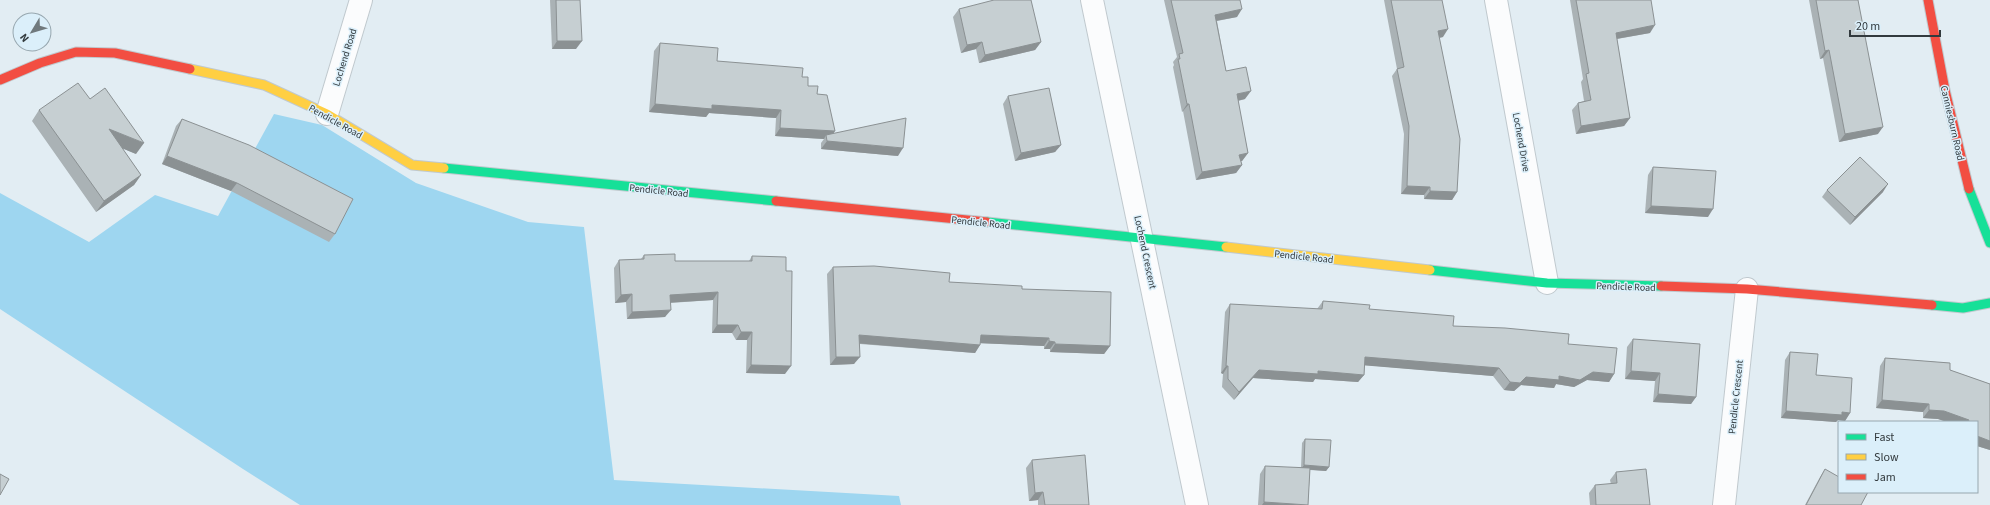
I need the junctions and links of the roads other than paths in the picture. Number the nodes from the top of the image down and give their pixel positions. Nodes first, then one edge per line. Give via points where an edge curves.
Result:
1 (361, 0) edge
2 (1092, 0) edge
3 (1496, 0) edge
4 (1928, 0) edge
5 (0, 80) edge
6 (327, 114) junction
7 (1143, 238) junction
8 (1990, 243) edge
9 (1547, 283) junction
10 (1747, 289) junction
11 (1990, 303) edge
12 (1197, 505) edge
13 (1724, 505) edge

1 - 6 street, Lochend Road
2 - 7 street, Lochend Crescent
3 - 9 street, Lochend Drive
4 - 8 street, Canniesburn Road via 1945,90 1969,191
5 - 6 street, Pendicle Road via 40,63 76,52 114,53 264,84
6 - 7 street, Pendicle Road via 412,165
7 - 9 street, Pendicle Road
7 - 12 street, Lochend Crescent
9 - 10 street, Pendicle Road
10 - 11 street, Pendicle Road via 1944,307 1964,308
10 - 13 street, Pendicle Crescent

